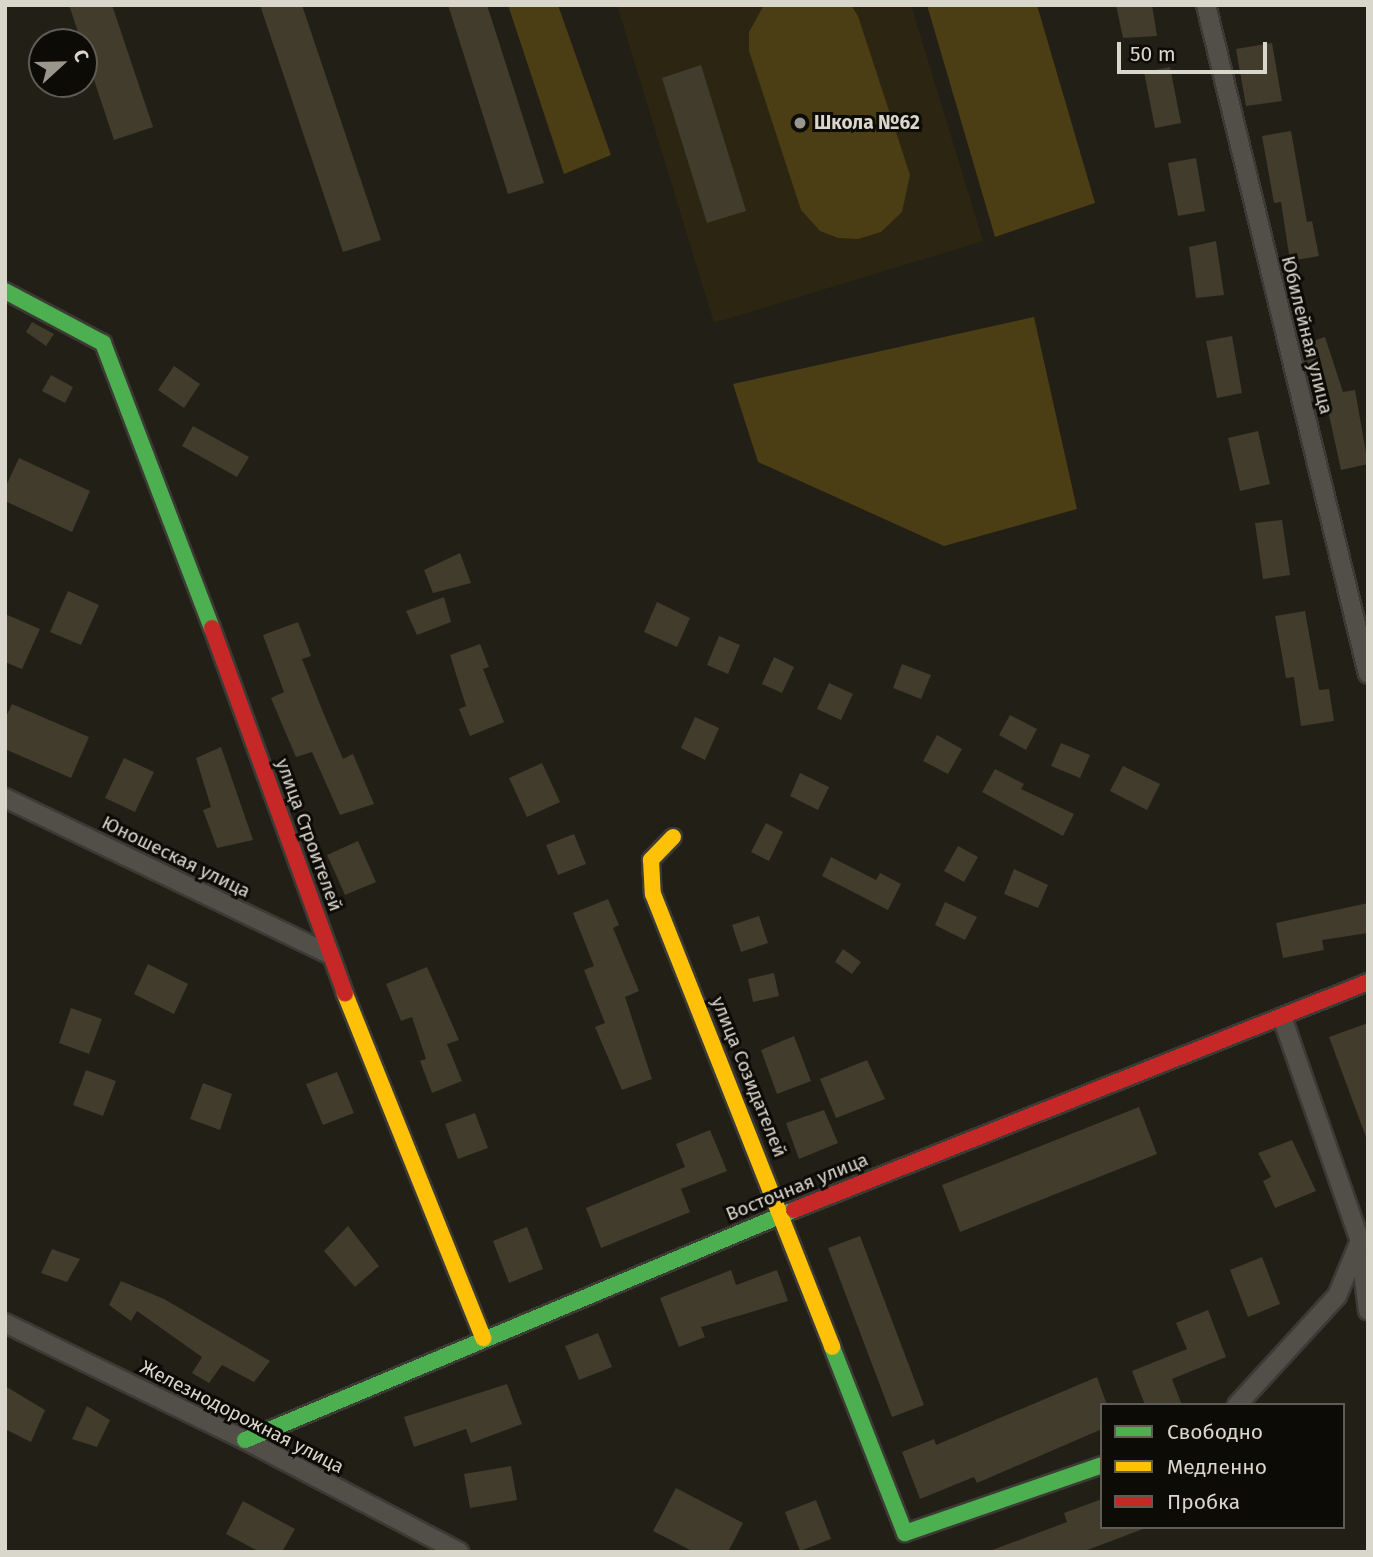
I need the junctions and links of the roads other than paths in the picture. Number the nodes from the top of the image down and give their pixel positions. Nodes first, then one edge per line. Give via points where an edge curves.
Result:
1 (1206, 5) edge
2 (5, 291) edge
3 (1368, 674) edge
4 (5, 798) edge
5 (673, 837) dead end
6 (329, 954) junction
7 (1368, 982) edge
8 (1282, 1017) junction
9 (781, 1215) junction
10 (1364, 1237) edge
11 (1368, 1311) edge
12 (5, 1323) edge
13 (484, 1338) junction
14 (1239, 1403) edge
15 (245, 1440) junction
16 (1100, 1466) edge
17 (459, 1552) edge

1 - 3 street, Юбилейная улица
2 - 6 street, улица Строителей via 103,343 205,608
4 - 6 street, Юношеская улица
5 - 9 street, улица Созидателей via 651,860 653,894
6 - 13 street, улица Строителей
7 - 8 street, Восточная улица
8 - 9 street, Восточная улица
8 - 10 street
9 - 13 street, Восточная улица
9 - 16 street, улица Созидателей via 905,1533
10 - 11 street
10 - 14 street via 1337,1296
12 - 15 street, Железнодорожная улица
13 - 15 street, Восточная улица
15 - 17 street, Железнодорожная улица

